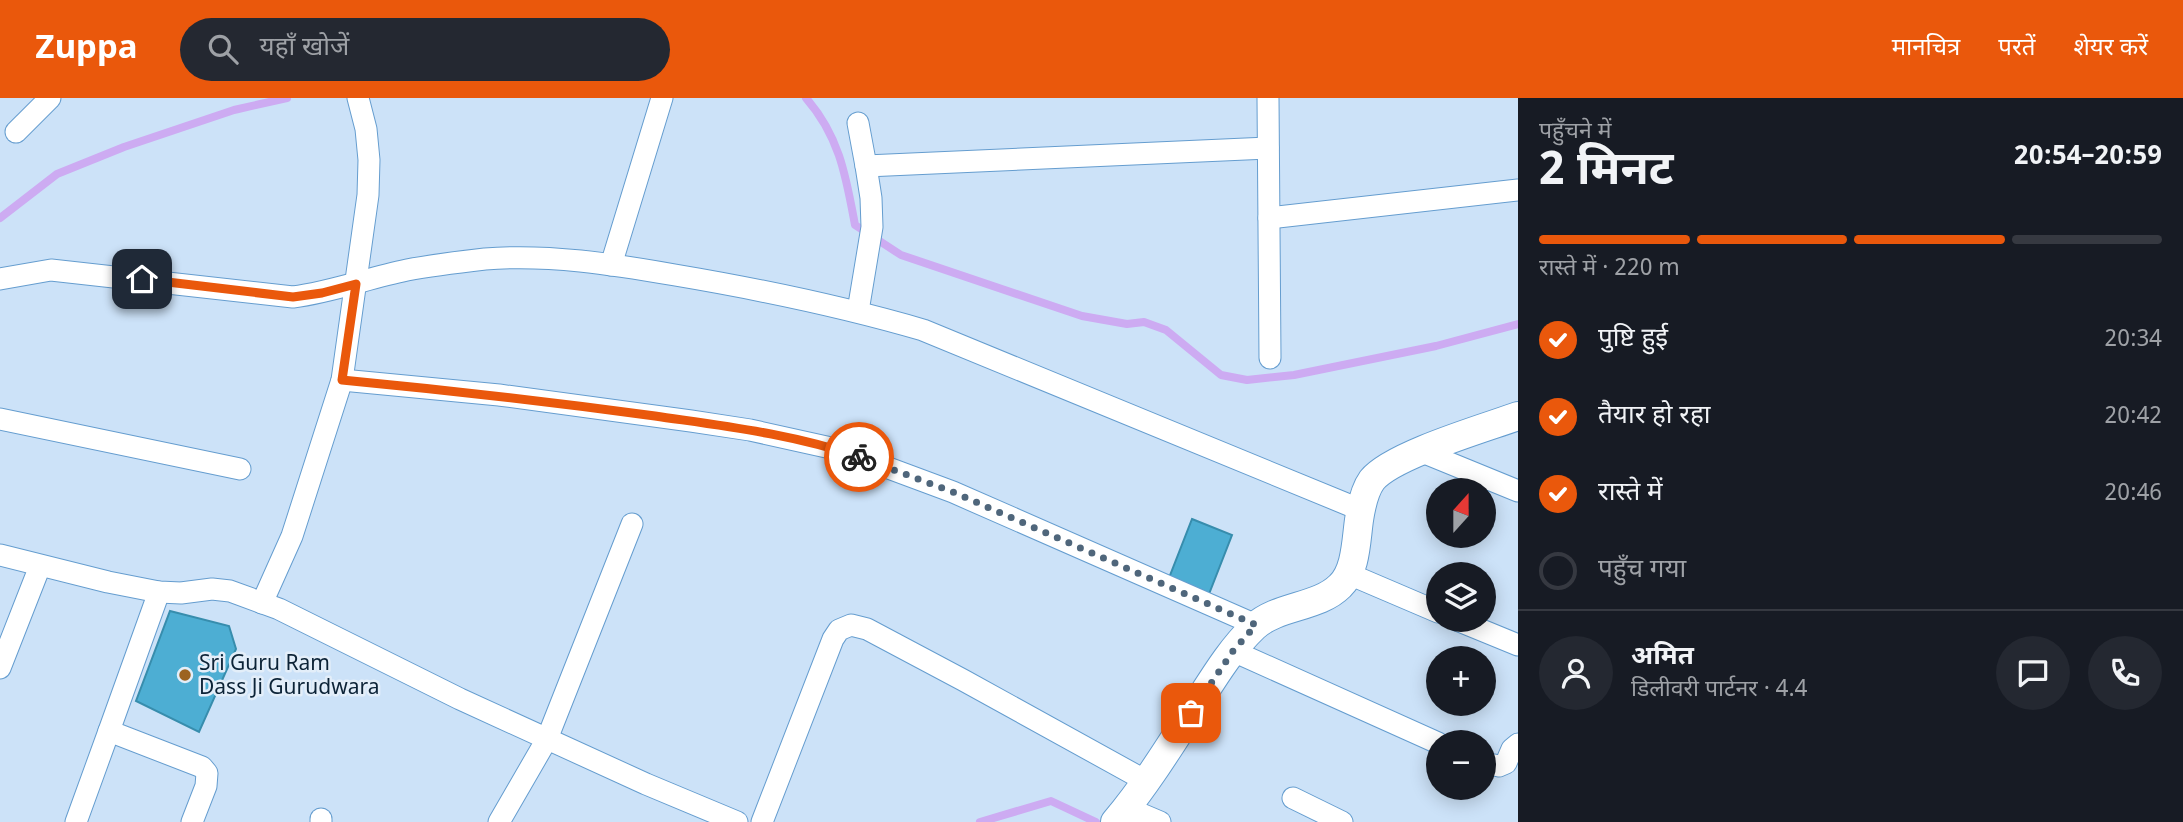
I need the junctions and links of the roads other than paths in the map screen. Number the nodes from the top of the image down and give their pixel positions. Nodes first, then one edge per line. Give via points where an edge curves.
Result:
1 (50, 98) edge
2 (358, 98) edge
3 (663, 98) edge
4 (1268, 98) edge
5 (858, 123) dead end
6 (16, 132) dead end
7 (1268, 148) junction
8 (866, 166) junction
9 (1518, 190) edge
10 (1269, 218) junction
11 (611, 265) junction
12 (0, 279) edge
13 (356, 284) junction
14 (858, 311) junction
15 (1270, 358) dead end
16 (342, 380) junction
17 (1518, 416) edge
18 (0, 419) edge
19 (1420, 452) junction
20 (240, 469) dead end
21 (1518, 491) edge
22 (1361, 510) junction
23 (632, 524) dead end
24 (0, 555) edge
25 (40, 566) junction
26 (1349, 574) junction
27 (159, 592) junction
28 (262, 603) junction
29 (1426, 607) edge
30 (1256, 625) junction
31 (1486, 632) edge
32 (1518, 645) edge
33 (1233, 651) junction
34 (0, 668) edge
35 (109, 731) junction
36 (1426, 738) edge
37 (547, 739) junction
38 (1518, 744) edge
39 (1496, 765) edge
40 (1146, 781) junction
41 (1293, 798) dead end
42 (1119, 817) edge
43 (76, 822) edge
44 (192, 822) edge
45 (499, 822) edge
46 (737, 822) edge
47 (762, 822) edge
48 (1160, 822) edge
49 (1342, 822) edge

1 - 6 street
2 - 13 street via 369,160
3 - 11 street
4 - 7 street
5 - 8 street
7 - 8 street
7 - 10 street
8 - 14 street via 870,237
9 - 10 street
10 - 15 street
11 - 13 street via 489,259 406,270
11 - 14 street
12 - 13 street via 51,270 293,297
13 - 16 street
14 - 22 street via 966,346
16 - 28 street via 292,536
16 - 30 street via 691,421 840,450 953,492
17 - 19 street
18 - 20 street
19 - 21 street
19 - 22 street via 1373,480
22 - 26 street
23 - 37 street
24 - 25 street
25 - 27 street
25 - 34 street
26 - 29 street
26 - 30 street via 1340,587 1324,596
27 - 28 street via 212,589
27 - 35 street
28 - 37 street
30 - 33 street
31 - 32 street
33 - 36 street
33 - 40 street
35 - 43 street
35 - 44 street via 202,767 207,773 206,786
37 - 45 street
37 - 46 street
38 - 39 street via 1506,763
40 - 42 street
40 - 47 street via 867,629 851,625 839,630 834,639
41 - 49 street
42 - 48 street

